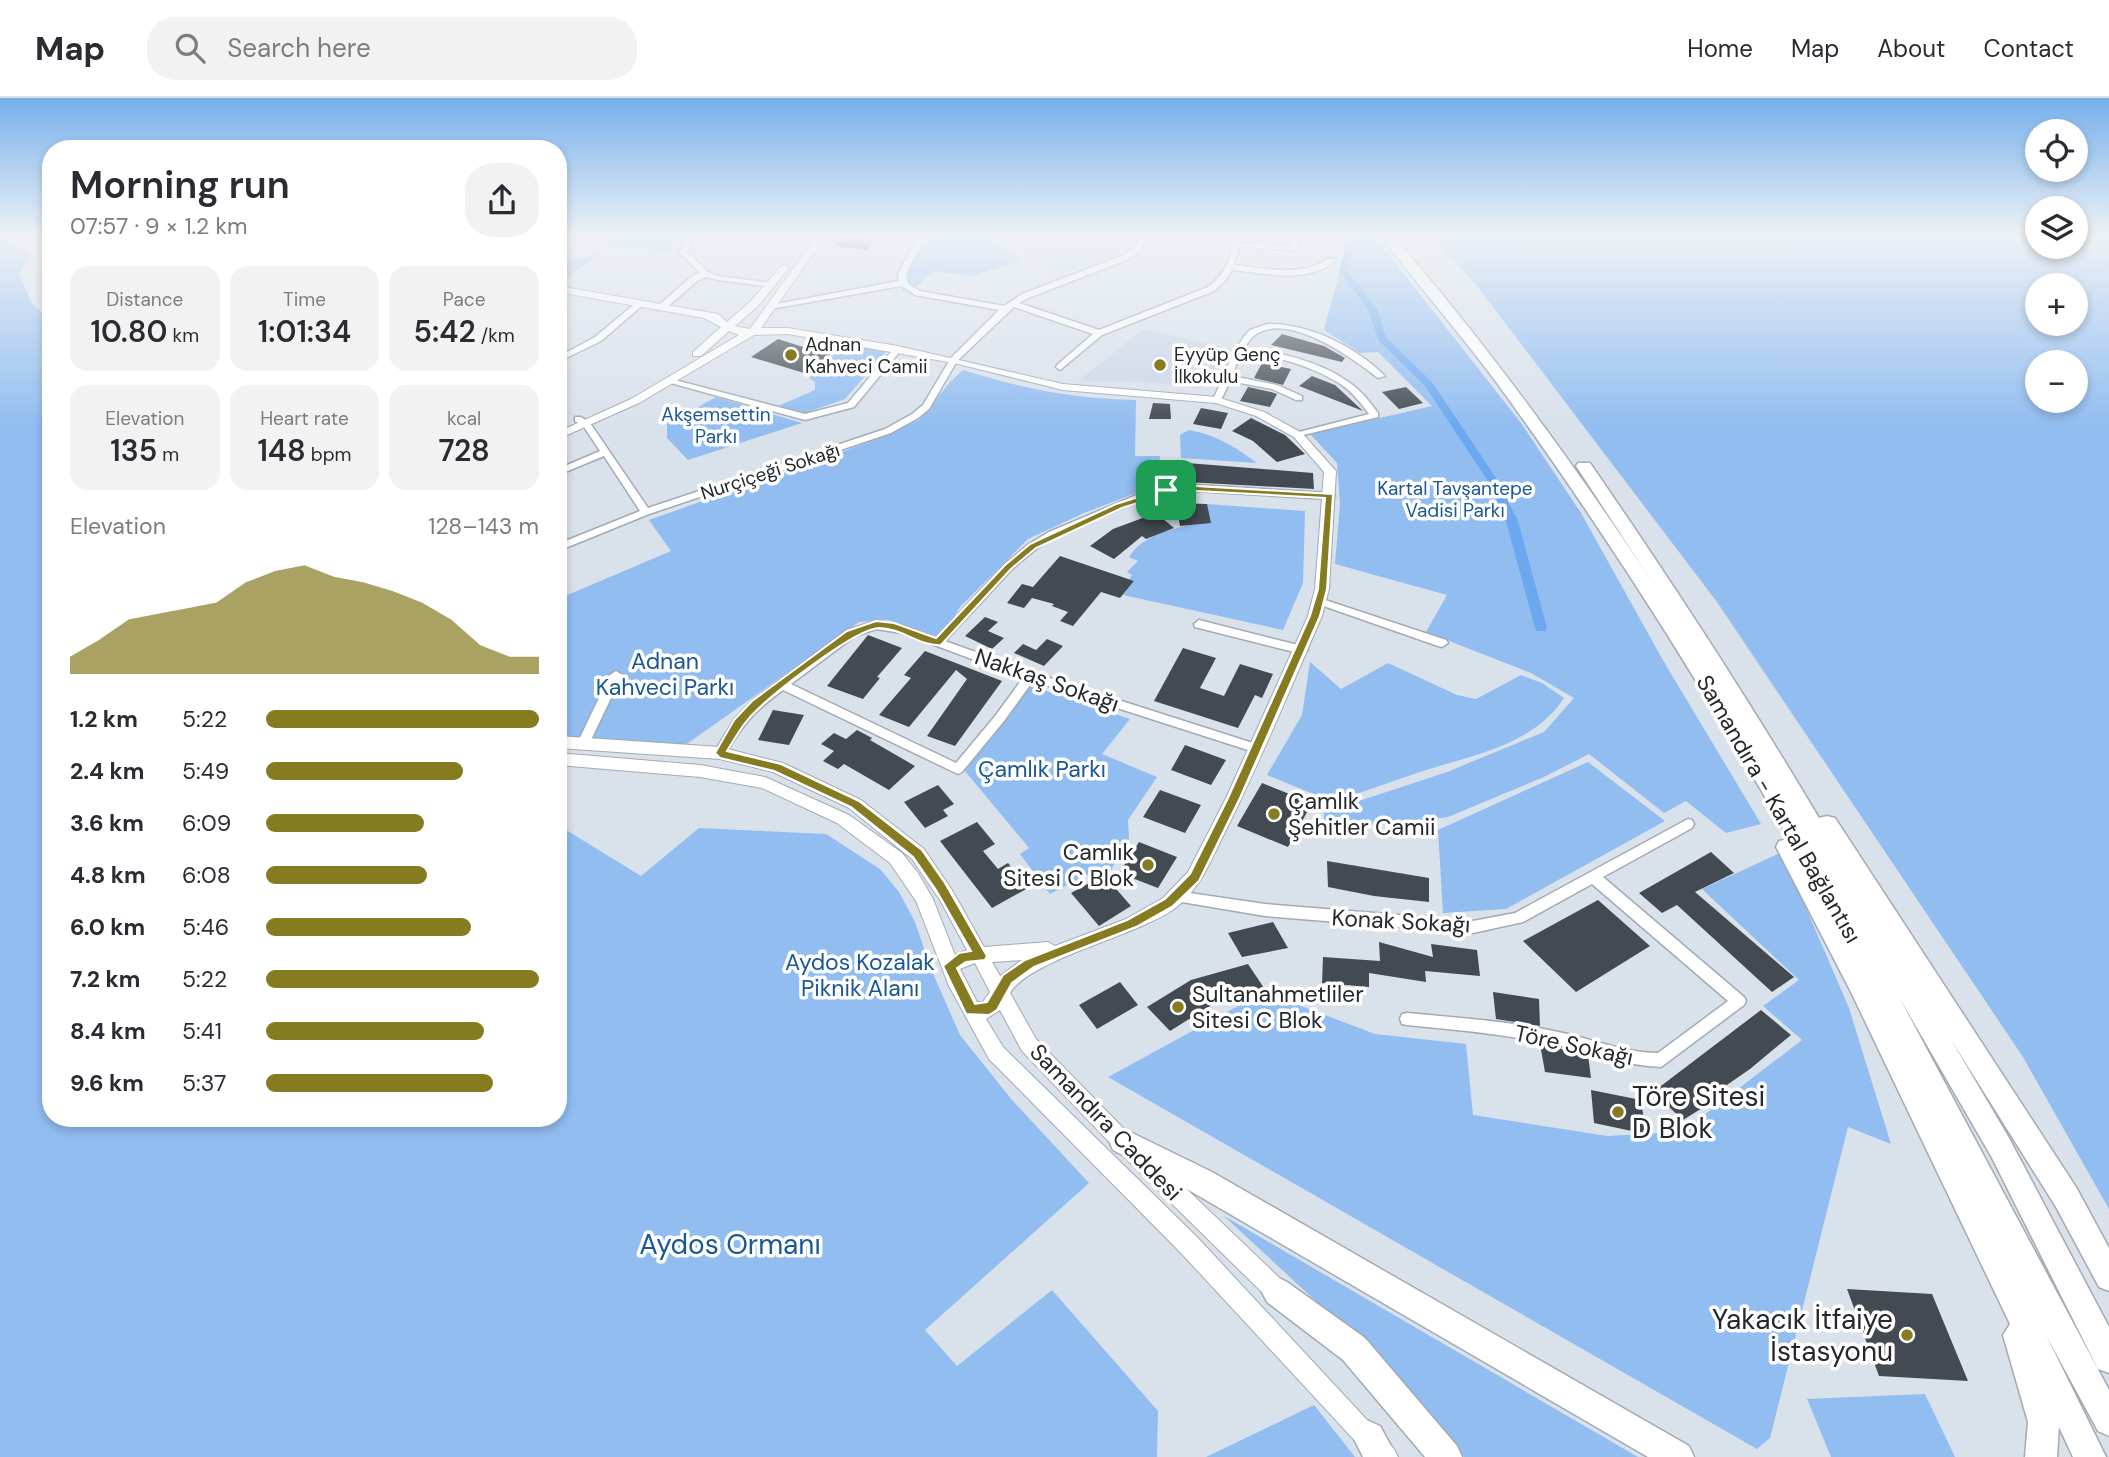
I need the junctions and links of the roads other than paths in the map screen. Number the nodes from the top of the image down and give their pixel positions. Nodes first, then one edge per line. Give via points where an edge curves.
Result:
1 (620, 300) edge
2 (670, 300) edge
3 (757, 300) edge
4 (776, 300) edge
5 (807, 300) edge
6 (966, 300) edge
7 (1019, 300) edge
8 (1182, 300) edge
9 (1441, 300) edge
10 (1456, 300) edge
11 (640, 304) junction
12 (771, 307) junction
13 (1009, 307) junction
14 (662, 308) junction
15 (709, 317) junction
16 (739, 318) junction
17 (761, 321) junction
18 (727, 328) junction
19 (788, 331) junction
20 (748, 333) junction
21 (1099, 333) junction
22 (898, 349) junction
23 (567, 355) edge
24 (954, 360) junction
25 (1236, 361) junction
26 (1060, 367) dead end
27 (1381, 376) dead end
28 (1228, 378) junction
29 (671, 382) junction
30 (1300, 398) dead end
31 (1217, 400) junction
32 (1538, 403) dead end
33 (583, 422) junction
34 (567, 425) edge
35 (567, 431) edge
36 (1298, 435) junction
37 (606, 452) junction
38 (1578, 458) dead end
39 (567, 467) edge
40 (1330, 496) junction
41 (646, 512) junction
42 (567, 544) edge
43 (1646, 571) junction
44 (1319, 601) junction
45 (1199, 624) dead end
46 (938, 642) junction
47 (1442, 643) dead end
48 (1302, 650) junction
49 (616, 675) dead end
50 (1030, 676) junction
51 (783, 685) junction
52 (567, 743) edge
53 (583, 744) junction
54 (1255, 748) junction
55 (720, 753) junction
56 (567, 760) edge
57 (1688, 824) dead end
58 (1593, 877) junction
59 (1176, 896) junction
60 (1072, 949) junction
61 (981, 956) junction
62 (949, 966) junction
63 (1000, 994) junction
64 (971, 1010) junction
65 (1407, 1019) dead end
66 (1122, 1141) junction
67 (1990, 1257) junction
68 (2109, 1277) edge
69 (1277, 1292) junction
70 (2109, 1358) edge
71 (2109, 1420) edge
72 (1379, 1450) edge
73 (1427, 1457) edge
74 (1446, 1457) edge
75 (1678, 1457) edge
76 (2041, 1457) edge
77 (2090, 1457) edge

1 - 11 street
2 - 14 street
3 - 16 street
4 - 12 street
5 - 12 street
6 - 13 street
7 - 13 street, Nurçiçeği Sokağı
8 - 21 street
9 - 43 highway, Samandıra - Kartal Bağlantısı
10 - 32 highway
11 - 14 street
11 - 23 street via 598,339
12 - 17 street
13 - 21 street
13 - 24 street, Nurçiçeği Sokağı
14 - 15 street
15 - 16 street
15 - 18 street
16 - 17 street
16 - 18 street
17 - 19 street
17 - 20 street
18 - 20 street
18 - 33 street via 702,350
19 - 20 street
19 - 22 street
20 - 29 street
21 - 26 street
22 - 24 street
22 - 29 street via 851,405 805,417
24 - 31 street via 1082,390
24 - 41 street, Nurçiçeği Sokağı via 926,407 888,431
25 - 27 street via 1253,332 1273,327 1333,342
25 - 28 street
25 - 36 street via 1255,354 1270,355 1326,373 1359,395 1375,415
28 - 30 street via 1274,387
28 - 31 street
29 - 33 street
31 - 36 street via 1260,414
33 - 34 street
33 - 35 street
33 - 37 street
36 - 40 street via 1330,471
37 - 39 street
37 - 41 street
38 - 43 highway, Samandıra - Kartal Bağlantısı
40 - 44 street
40 - 46 street via 1178,487 1142,496 1033,546
41 - 42 street, Nurçiçeği Sokağı
43 - 67 highway via 1664,629 1745,766 1860,985
43 - 68 highway via 1710,640 2066,1197
43 - 70 highway, Samandıra - Kartal Bağlantısı via 1761,737 2000,1147
43 - 71 highway, Samandıra - Kartal Bağlantısı via 1680,638 1834,901
44 - 47 street
44 - 48 street
45 - 48 street
46 - 50 street, Nakkaş Sokağı
46 - 51 street, Nakkaş Sokağı via 890,626 864,627
48 - 54 street
49 - 53 street
50 - 51 street via 958,769
50 - 54 street, Nakkaş Sokağı
51 - 55 street, Nakkaş Sokağı via 747,713
52 - 53 street, Samandıra Caddesi
53 - 55 street, Samandıra Caddesi
54 - 59 street via 1194,877
55 - 61 street, Samandıra Caddesi via 777,767 855,804 918,854
56 - 62 street, Samandıra Caddesi via 700,771 765,783 843,819 905,867 924,899
57 - 58 street, Konak Sokağı
58 - 59 street, Konak Sokağı via 1518,918 1473,927 1265,910
58 - 65 street, Töre Sokağı via 1739,1000 1661,1060 1647,1062 1558,1038
59 - 60 street via 1132,924
60 - 61 street
60 - 63 street via 1030,964 1008,979
61 - 62 street via 964,957
61 - 63 street, Samandıra Caddesi
62 - 64 street, Samandıra Caddesi
63 - 64 street via 985,1011
63 - 66 street, Samandıra Caddesi via 1029,1045
64 - 72 street, Samandıra Caddesi via 996,1053 1189,1245
66 - 69 street, Samandıra Caddesi
66 - 75 highway via 1202,1182
67 - 76 highway via 2044,1422
67 - 77 highway
69 - 73 street, Samandıra Caddesi via 1358,1371
69 - 74 highway via 1354,1349

